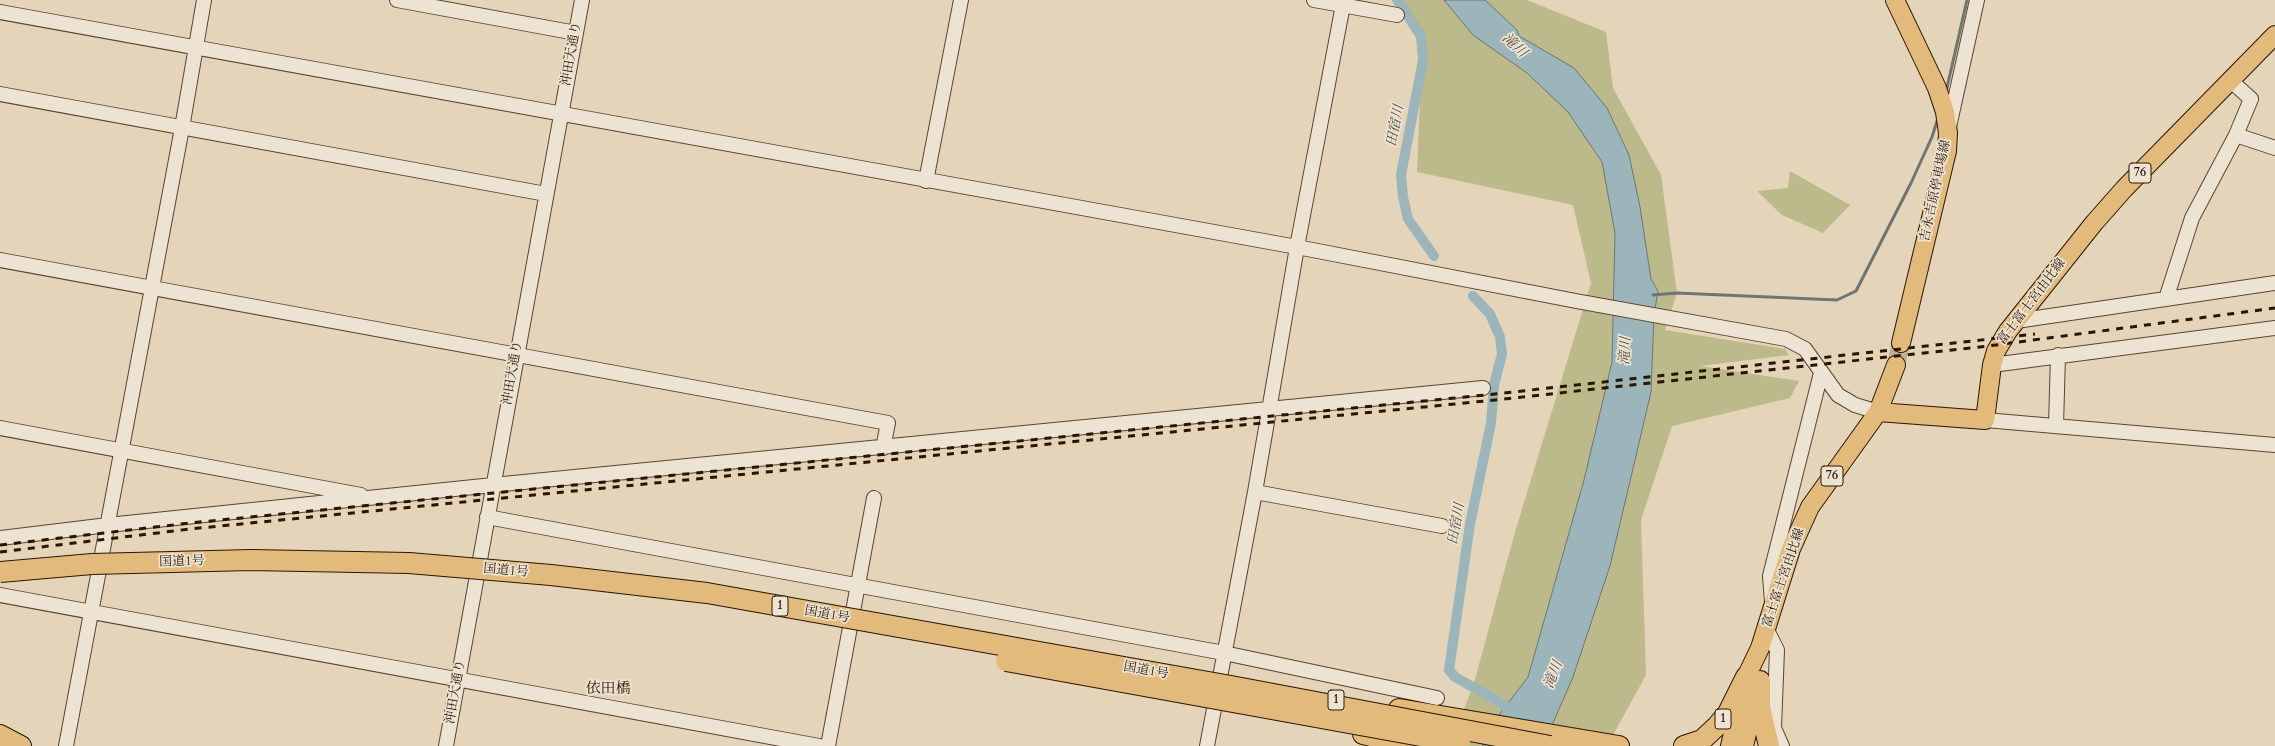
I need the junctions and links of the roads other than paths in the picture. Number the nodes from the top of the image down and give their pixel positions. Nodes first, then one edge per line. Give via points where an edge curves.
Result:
1 (204, 0) edge
2 (397, 0) edge
3 (582, 0) edge
4 (961, 0) edge
5 (1314, 0) edge
6 (1895, 0) edge
7 (1977, 0) edge
8 (1343, 5) junction
9 (0, 12) edge
10 (1397, 15) dead end
11 (576, 33) junction
12 (2275, 35) edge
13 (196, 47) junction
14 (2230, 80) junction
15 (0, 94) edge
16 (561, 114) junction
17 (182, 128) junction
18 (1948, 133) junction
19 (2236, 135) junction
20 (2275, 148) edge
21 (926, 181) junction
22 (546, 194) junction
23 (1297, 247) junction
24 (0, 260) edge
25 (2275, 283) edge
26 (152, 288) junction
27 (2166, 299) junction
28 (2016, 321) junction
29 (2275, 328) edge
30 (1901, 343) tunnel mouth
31 (517, 355) junction
32 (2058, 355) junction
33 (1896, 365) tunnel mouth
34 (1992, 365) junction
35 (1821, 373) junction
36 (1483, 388) dead end
37 (1270, 409) junction
38 (1878, 412) junction
39 (1986, 420) junction
40 (2056, 426) junction
41 (0, 428) edge
42 (2275, 445) edge
43 (883, 448) junction
44 (121, 450) junction
45 (493, 485) junction
46 (1255, 492) junction
47 (1791, 495) junction
48 (377, 498) junction
49 (874, 498) dead end
50 (1810, 507) junction
51 (487, 517) junction
52 (108, 525) junction
53 (1442, 526) dead end
54 (0, 538) edge
55 (0, 572) edge
56 (0, 585) edge
57 (858, 586) junction
58 (0, 595) edge
59 (1772, 611) junction
60 (92, 613) junction
61 (1767, 630) junction
62 (1224, 653) junction
63 (1753, 679) junction
64 (458, 680) junction
65 (1230, 694) junction
66 (1437, 698) dead end
67 (0, 735) edge
68 (0, 743) edge
69 (1616, 745) edge
70 (3, 746) edge
71 (21, 746) edge
72 (66, 746) edge
73 (446, 746) edge
74 (819, 746) edge
75 (828, 746) edge
76 (1207, 746) edge
77 (1412, 746) edge
78 (1474, 746) edge
79 (1550, 746) edge
80 (1684, 746) edge
81 (1730, 746) edge
82 (1744, 746) edge
83 (1769, 746) edge
84 (1782, 746) edge

1 - 13 street
2 - 11 street
3 - 11 street, 沖田大通り
4 - 21 street
5 - 8 street
6 - 18 main road, 吉永吉原停車場線 via 1937,88 1945,112
7 - 18 street
8 - 10 street
8 - 23 street
9 - 13 street
11 - 16 street, 沖田大通り
12 - 14 main road, 富士富士宮由比線 / 76
13 - 16 street
13 - 17 street
14 - 19 street via 2251,100
14 - 28 main road, 富士富士宮由比線 / 76 via 2104,212
15 - 17 street
16 - 21 street
16 - 22 street, 沖田大通り
17 - 22 street
17 - 26 street
18 - 30 main road, 吉永吉原停車場線 via 1947,151
19 - 20 street
19 - 27 street via 2192,218
21 - 23 street
22 - 31 street, 沖田大通り
23 - 35 street via 1786,339 1805,349
23 - 37 street
24 - 26 street
25 - 27 street
26 - 31 street
26 - 44 street
27 - 28 street
28 - 34 main road, 富士富士宮由比線 / 76 via 2000,342
29 - 32 street
31 - 43 street via 888,423
31 - 45 street, 沖田大通り
32 - 34 street
32 - 40 street
33 - 38 main road
34 - 39 main road, 富士富士宮由比線 / 76
35 - 38 street via 1838,395 1855,405
35 - 47 street
36 - 37 street
37 - 43 street
37 - 46 street
38 - 39 main road
38 - 50 main road, 富士富士宮由比線 / 76
39 - 40 street
40 - 42 street
41 - 44 street
43 - 45 street
44 - 48 street
44 - 52 street
45 - 48 street
45 - 51 street, 沖田大通り
46 - 53 street
46 - 62 street
47 - 50 street
47 - 59 street via 1770,576
48 - 52 street
49 - 57 street
50 - 59 main road, 富士富士宮由比線 / 76 via 1791,549
51 - 57 street
51 - 64 street, 沖田大通り
52 - 54 street
52 - 60 street
55 - 65 highway, 国道1号 / 1, bridge via 92,564 251,560 409,564 544,574 707,593
56 - 65 highway, 国道1号 / 1, bridge via 96,577 265,573 447,579 551,587 665,600
57 - 62 street
57 - 75 street
58 - 60 street
59 - 61 main road, 富士富士宮由比線 / 76
60 - 64 street
60 - 72 street
61 - 63 main road, 富士富士宮由比線 / 76
61 - 84 street via 1777,650 1774,728
62 - 66 street
62 - 76 street
63 - 80 highway, 1 via 1717,726 1702,740
63 - 81 main road, 富士富士宮由比線 / 76
63 - 82 main road, 富士富士宮由比線 / 76
63 - 83 highway
64 - 73 street, 沖田大通り
64 - 74 street
65 - 69 highway, 1, bridge via 1441,714
65 - 77 highway, 1, bridge
65 - 78 highway, 国道1号 / 1, bridge
65 - 79 highway, 国道1号 / 1, bridge
67 - 71 highway
68 - 70 main road

